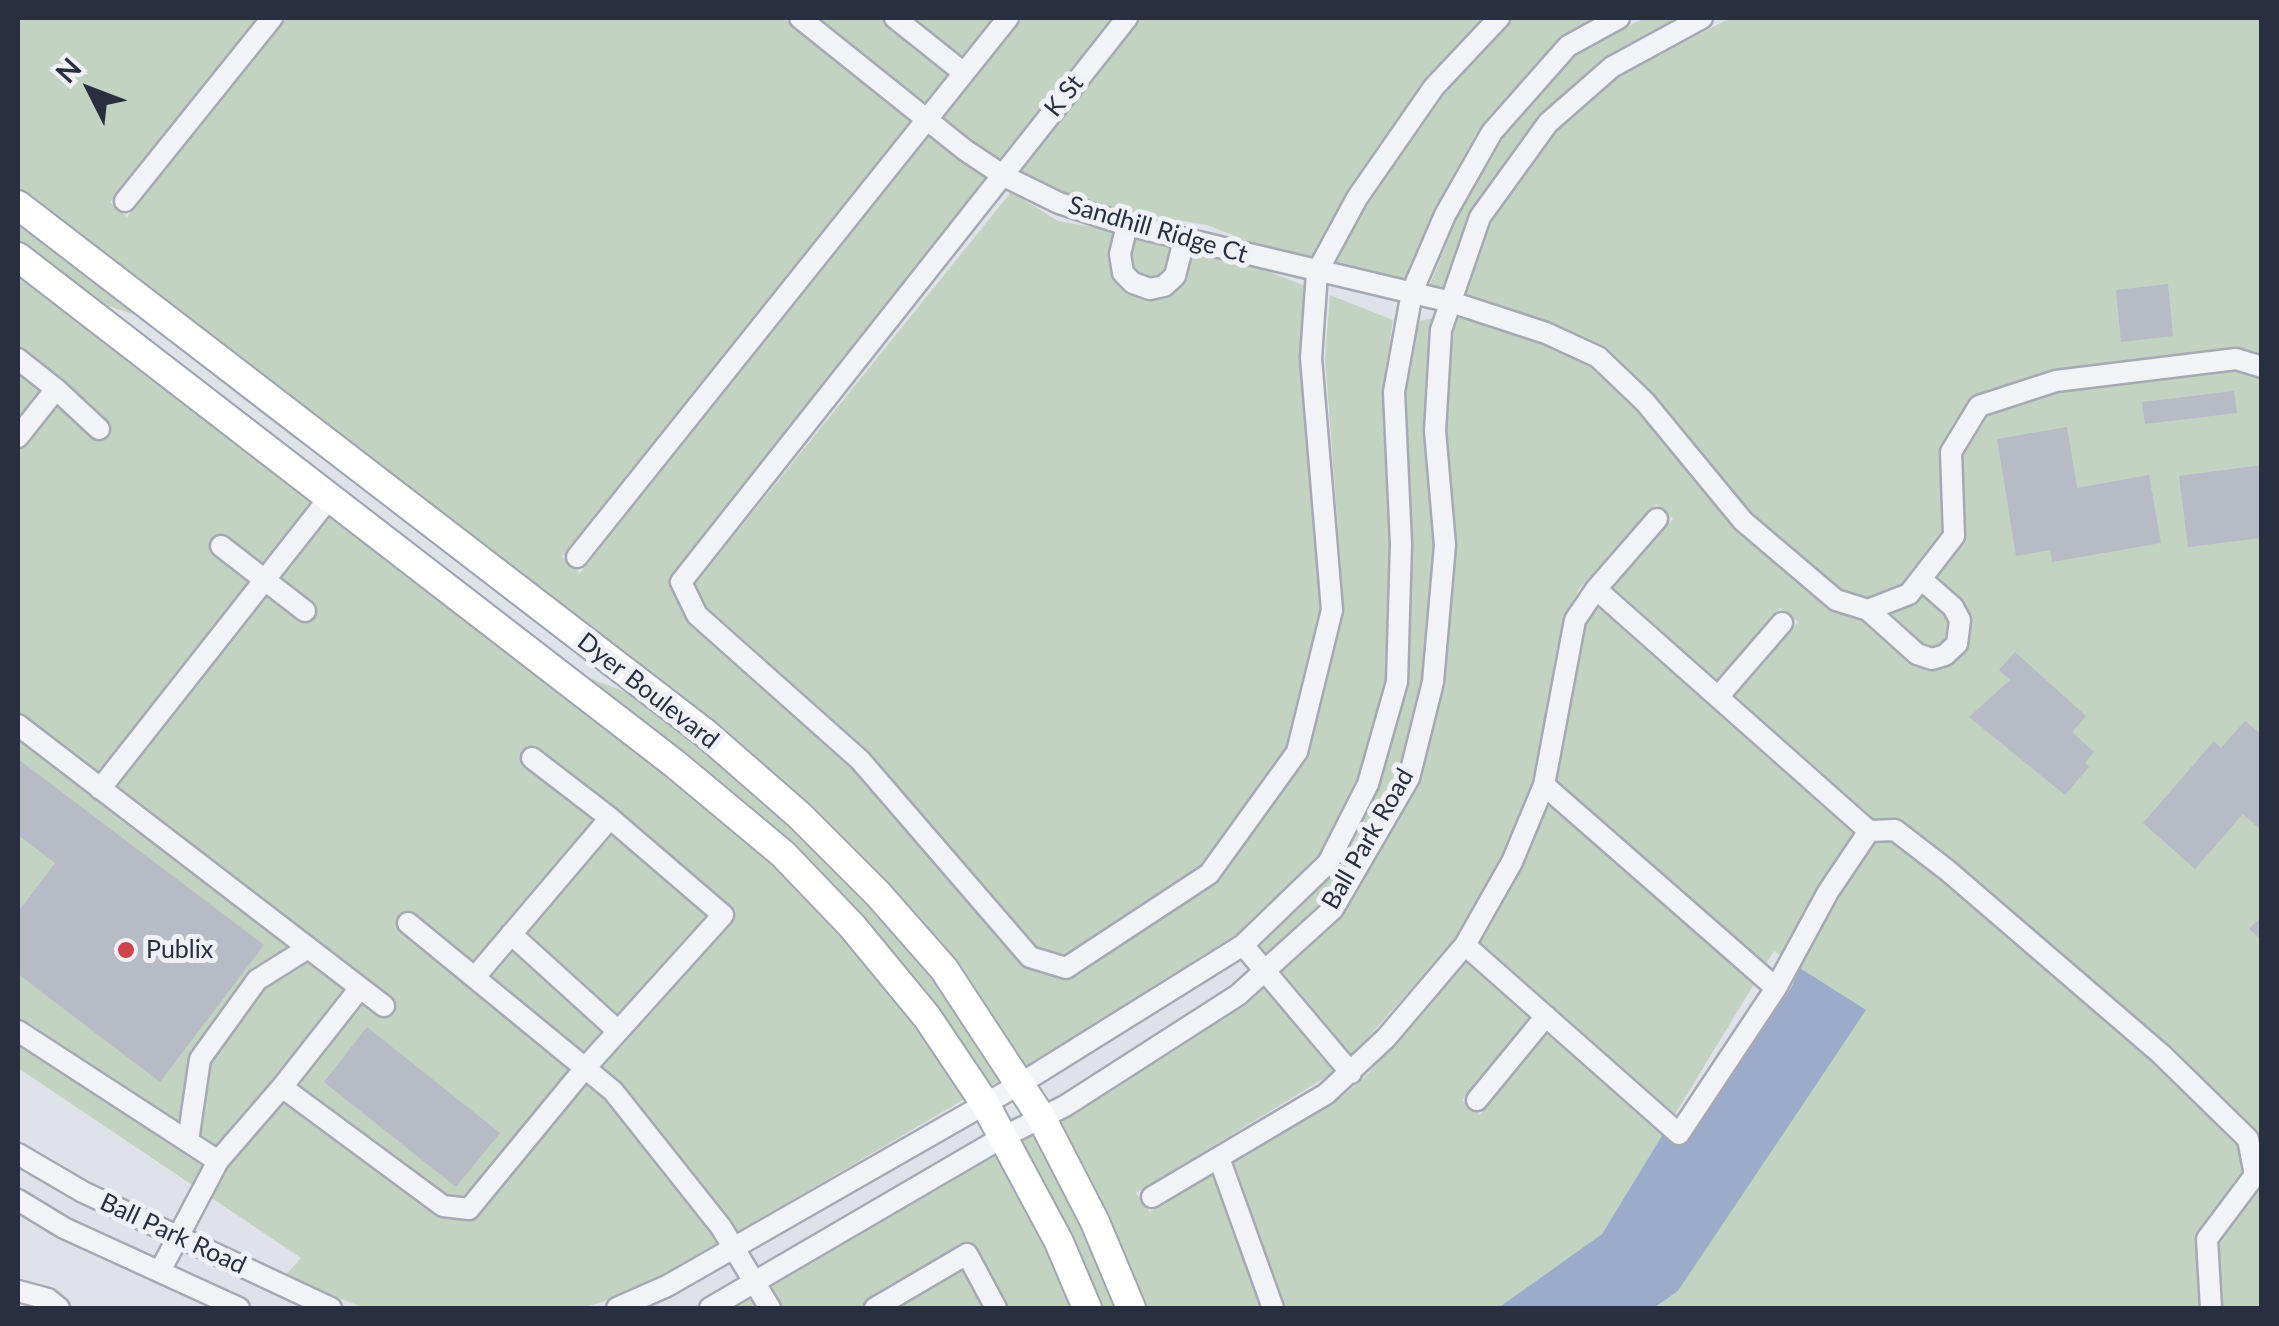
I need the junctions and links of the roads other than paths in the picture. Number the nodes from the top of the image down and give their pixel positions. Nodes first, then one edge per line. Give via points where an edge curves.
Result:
1 (272, 18) edge
2 (800, 18) edge
3 (895, 18) edge
4 (1006, 18) edge
5 (1127, 18) edge
6 (1498, 18) edge
7 (1620, 18) edge
8 (1702, 18) edge
9 (964, 73) junction
10 (927, 119) junction
11 (1004, 176) junction
12 (125, 201) dead end
13 (18, 205) edge
14 (1127, 225) junction
15 (1184, 240) junction
16 (18, 257) edge
17 (1317, 272) junction
18 (1412, 292) junction
19 (1451, 302) junction
20 (89, 311) junction
21 (18, 359) edge
22 (2262, 367) edge
23 (56, 389) junction
24 (99, 429) dead end
25 (18, 437) edge
26 (323, 441) junction
27 (330, 497) junction
28 (1658, 519) dead end
29 (221, 546) dead end
30 (577, 557) dead end
31 (1920, 579) junction
32 (264, 580) junction
33 (1596, 589) junction
34 (1868, 610) junction
35 (305, 611) dead end
36 (1782, 623) dead end
37 (644, 687) junction
38 (1718, 698) junction
39 (18, 726) edge
40 (532, 758) dead end
41 (1544, 785) junction
42 (100, 790) junction
43 (610, 818) junction
44 (1869, 830) junction
45 (408, 924) dead end
46 (511, 934) junction
47 (1465, 944) junction
48 (1243, 946) junction
49 (308, 948) junction
50 (1265, 971) junction
51 (475, 977) junction
52 (360, 988) junction
53 (1776, 988) junction
54 (384, 1006) dead end
55 (1546, 1016) junction
56 (18, 1031) edge
57 (618, 1032) junction
58 (586, 1068) junction
59 (1351, 1073) junction
60 (1020, 1084) junction
61 (282, 1087) junction
62 (1477, 1100) dead end
63 (984, 1102) junction
64 (1041, 1117) junction
65 (1003, 1137) junction
66 (188, 1142) junction
67 (18, 1154) edge
68 (1218, 1158) junction
69 (218, 1160) junction
70 (1152, 1197) dead end
71 (18, 1200) edge
72 (177, 1235) junction
73 (734, 1248) junction
74 (160, 1271) junction
75 (754, 1282) junction
76 (18, 1291) edge
77 (59, 1308) edge
78 (239, 1308) edge
79 (331, 1308) edge
80 (617, 1308) edge
81 (710, 1308) edge
82 (770, 1308) edge
83 (875, 1308) edge
84 (996, 1308) edge
85 (1087, 1308) edge
86 (1131, 1308) edge
87 (1273, 1308) edge
88 (2210, 1308) edge

1 - 12 street
2 - 10 street, Sandhill Ridge Ct
3 - 9 street
4 - 9 street
5 - 11 street, K St
6 - 17 street via 1434,88 1357,198
7 - 18 street, Ball Park Road via 1568,46 1492,132 1445,214
8 - 19 street, Ball Park Road via 1612,67 1548,123 1480,217
9 - 10 street
10 - 11 street, Sandhill Ridge Ct
10 - 30 street
11 - 14 street, Sandhill Ridge Ct
11 - 17 street, K St via 682,582 696,615 860,760 1030,958 1066,968 1209,874 1297,752 1332,610 1310,358
13 - 26 main road, Dyer Boulevard
14 - 15 street, Sandhill Ridge Ct
14 - 15 street via 1123,273 1150,289 1175,276
15 - 17 street, Sandhill Ridge Ct
16 - 20 main road, Dyer Boulevard
17 - 18 street, Sandhill Ridge Ct
18 - 19 street, Sandhill Ridge Ct
18 - 48 street, Ball Park Road via 1394,392 1401,544 1397,682 1368,784 1328,862
19 - 34 street, Sandhill Ridge Ct via 1598,357 1645,402 1743,521 1836,600
19 - 50 street, Ball Park Road via 1441,330 1435,431 1446,545 1433,682 1409,778 1333,909
20 - 26 main road via 130,323 292,449
20 - 27 main road, Dyer Boulevard
21 - 23 street
22 - 31 street via 2236,358 2056,381 1979,406 1951,452 1954,536
23 - 24 street
23 - 25 street
26 - 37 main road, Dyer Boulevard
27 - 32 street
27 - 37 main road via 386,510 590,667
27 - 63 main road, Dyer Boulevard via 783,854 926,1016
28 - 33 street
29 - 32 street
31 - 34 street via 1909,594
31 - 34 street, Sandhill Ridge Ct via 1960,620 1957,644 1945,655 1918,654
32 - 35 street
32 - 42 street
33 - 38 street
33 - 41 street via 1575,620
36 - 38 street
37 - 60 main road, Dyer Boulevard via 799,815 878,894 944,970
38 - 44 street
39 - 42 street
40 - 43 street
41 - 47 street via 1512,862
41 - 53 street
42 - 49 street
43 - 46 street
43 - 57 street via 723,915
44 - 53 street
44 - 88 street via 1896,830 1947,870 2161,1054 2248,1140 2255,1174 2206,1238
45 - 51 street
46 - 51 street
46 - 57 street
47 - 55 street
47 - 59 street
48 - 50 street
48 - 60 street, Ball Park Road
49 - 52 street
49 - 66 street via 257,980 200,1058
50 - 59 street
50 - 64 street, Ball Park Road via 1238,995
51 - 58 street
52 - 54 street
52 - 61 street
53 - 55 street via 1679,1134
55 - 62 street
56 - 66 street
57 - 58 street
58 - 61 street via 469,1208 443,1206
58 - 73 street via 614,1091
59 - 68 street
60 - 63 street, Ball Park Road
60 - 64 main road, Dyer Boulevard
61 - 69 street
63 - 65 main road, Dyer Boulevard
63 - 73 street, Ball Park Road
64 - 65 street, Ball Park Road
64 - 86 main road, Dyer Boulevard
65 - 75 street, Ball Park Road
65 - 85 main road, Dyer Boulevard
66 - 69 street
67 - 72 street, Ball Park Road
68 - 70 street
68 - 87 street
69 - 72 street
71 - 74 street, Ball Park Road
72 - 74 street
72 - 79 street, Ball Park Road
73 - 75 street
73 - 80 street, Ball Park Road
74 - 78 street, Ball Park Road
75 - 81 street, Ball Park Road
75 - 82 street
76 - 77 street
83 - 84 street via 966,1254

